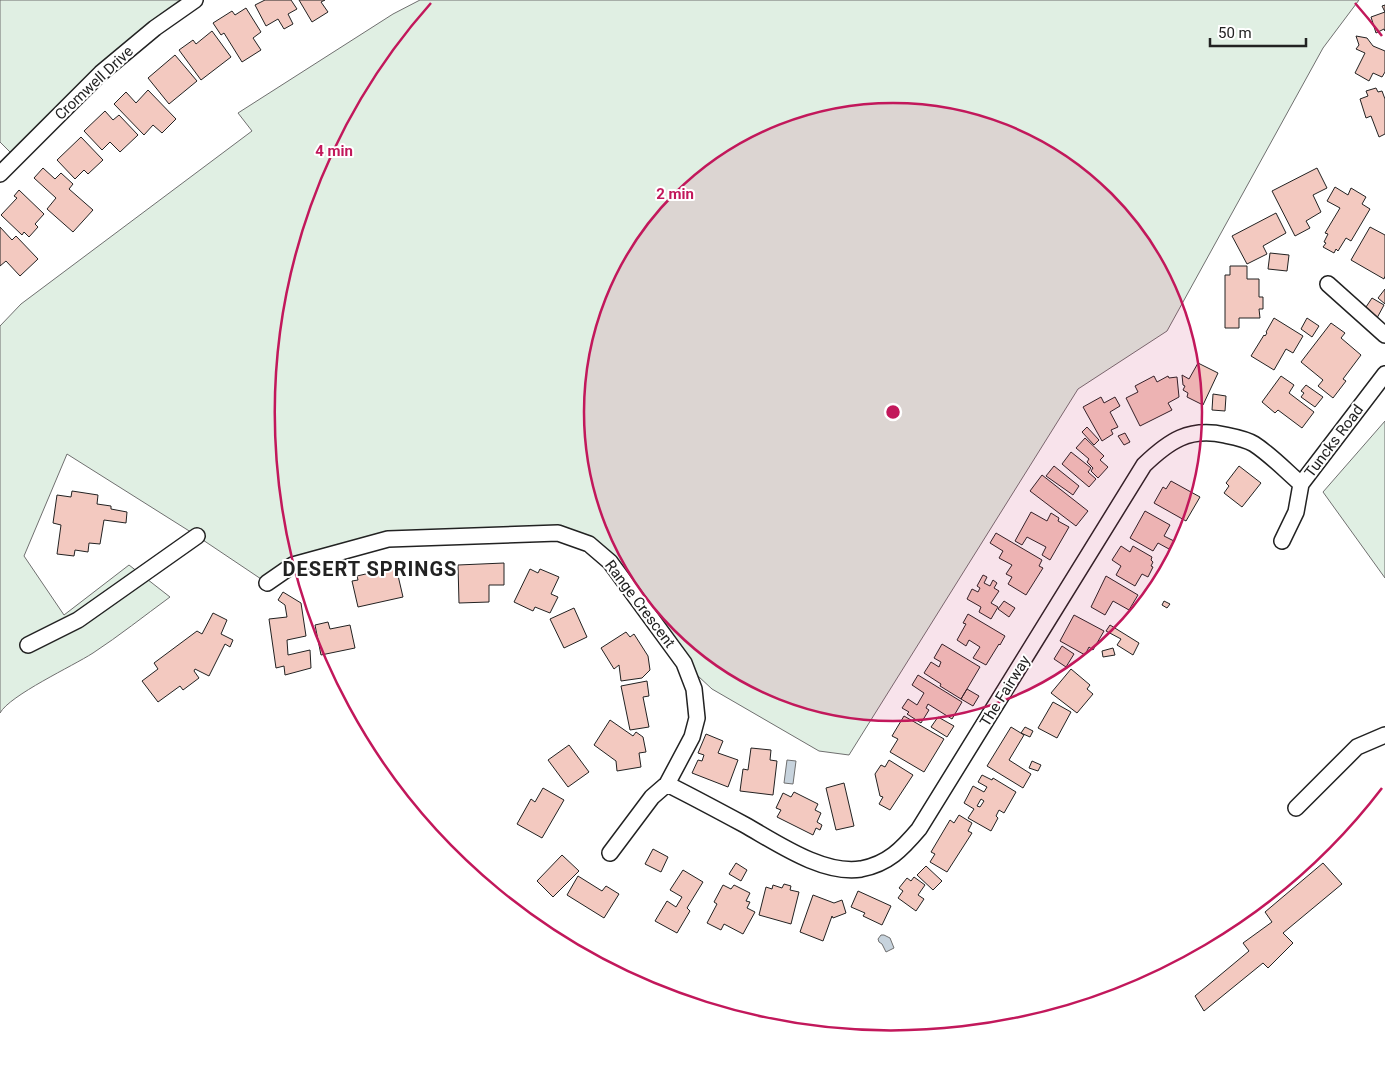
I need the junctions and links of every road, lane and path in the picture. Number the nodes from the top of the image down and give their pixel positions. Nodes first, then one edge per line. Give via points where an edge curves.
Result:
1 (195, 0) edge
2 (0, 174) edge
3 (1328, 284) dead end
4 (1385, 335) edge
5 (1385, 374) edge
6 (1301, 484) junction
7 (197, 536) dead end
8 (1282, 541) dead end
9 (267, 583) dead end
10 (28, 645) dead end
11 (1385, 735) edge
12 (667, 784) junction
13 (1296, 808) dead end
14 (610, 853) dead end

1 - 2 street, Cromwell Drive via 101,73
3 - 4 street
5 - 6 street, Tuncks Road
6 - 8 street, Tuncks Road via 1296,512
6 - 12 street, The Fairway via 1254,444 1218,433 1180,437 1144,465 919,829 902,849 880,863 860,869 836,869 805,858
7 - 10 street via 78,620
9 - 12 street, Range Crescent via 292,565 388,539 558,534 589,544 610,562 684,663 694,689 696,718 692,737
11 - 13 street via 1356,747
12 - 14 street, Range Crescent via 647,803

